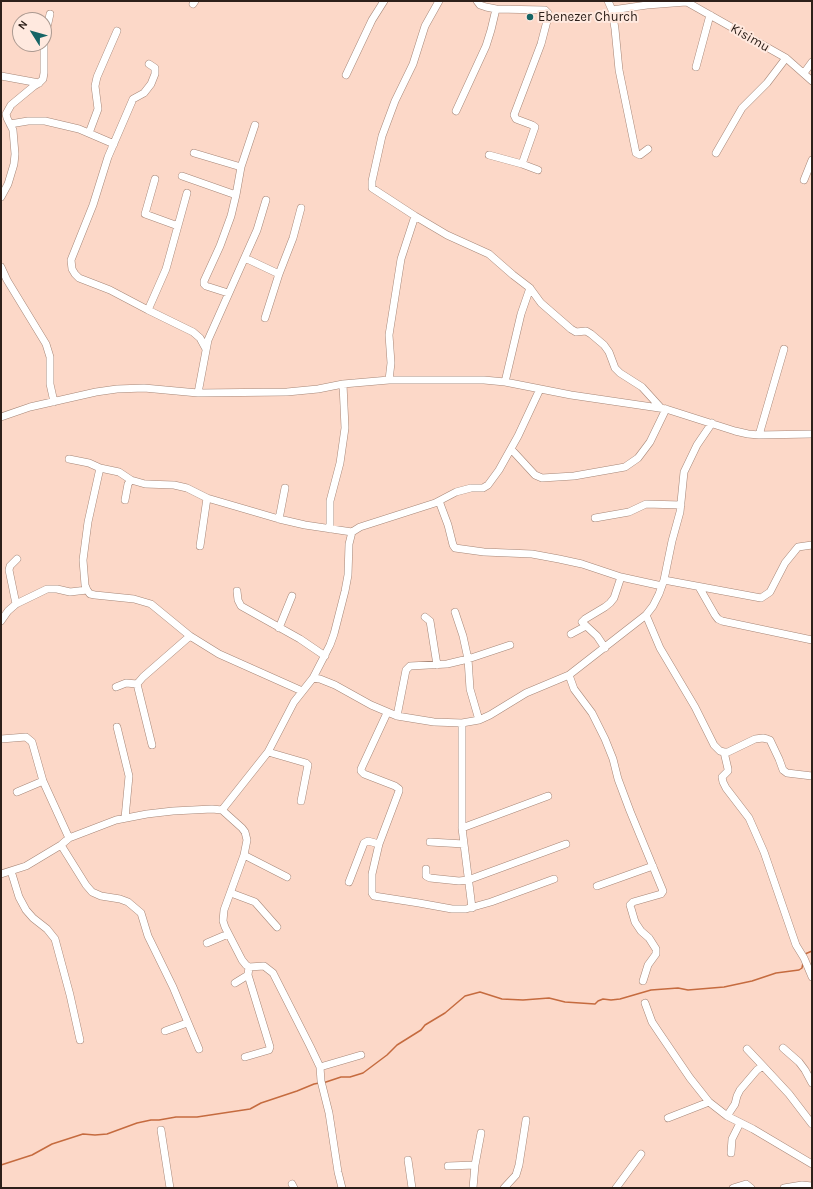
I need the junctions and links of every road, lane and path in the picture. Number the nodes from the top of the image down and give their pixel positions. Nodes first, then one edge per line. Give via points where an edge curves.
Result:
1 (384, 1) edge
2 (439, 1) edge
3 (477, 1) edge
4 (608, 1) edge
5 (686, 1) edge
6 (496, 9) junction
7 (612, 10) junction
8 (710, 15) junction
9 (117, 31) dead end
10 (44, 52) edge
11 (786, 58) junction
12 (812, 62) edge
13 (149, 64) dead end
14 (696, 67) dead end
15 (804, 73) junction
16 (346, 74) dead end
17 (1, 76) edge
18 (812, 81) edge
19 (39, 83) junction
20 (456, 111) dead end
21 (10, 124) junction
22 (255, 125) dead end
23 (90, 133) junction
24 (114, 144) junction
25 (648, 149) dead end
26 (194, 153) dead end
27 (716, 153) dead end
28 (489, 154) dead end
29 (812, 160) edge
30 (522, 164) junction
31 (241, 167) junction
32 (538, 170) dead end
33 (182, 176) dead end
34 (155, 179) dead end
35 (804, 180) dead end
36 (188, 193) dead end
37 (236, 195) junction
38 (1, 197) edge
39 (266, 200) dead end
40 (301, 208) dead end
41 (415, 216) junction
42 (178, 226) junction
43 (245, 258) junction
44 (1, 267) edge
45 (279, 274) junction
46 (530, 288) junction
47 (228, 292) junction
48 (148, 310) junction
49 (265, 318) dead end
50 (206, 349) junction
51 (784, 349) dead end
52 (389, 380) junction
53 (505, 382) junction
54 (343, 384) junction
55 (540, 389) junction
56 (198, 392) junction
57 (54, 402) junction
58 (664, 408) junction
59 (1, 417) edge
60 (712, 422) junction
61 (812, 434) edge
62 (759, 435) junction
63 (511, 449) junction
64 (69, 458) dead end
65 (100, 468) junction
66 (131, 480) junction
67 (285, 488) dead end
68 (207, 498) junction
69 (125, 500) dead end
70 (439, 501) junction
71 (681, 505) junction
72 (595, 518) dead end
73 (279, 519) junction
74 (330, 529) junction
75 (352, 532) junction
76 (812, 545) edge
77 (200, 546) dead end
78 (17, 559) dead end
79 (621, 577) junction
80 (663, 583) junction
81 (699, 587) junction
82 (87, 590) junction
83 (237, 591) dead end
84 (292, 596) dead end
85 (16, 604) junction
86 (4, 609) edge
87 (455, 612) dead end
88 (646, 615) junction
89 (425, 617) dead end
90 (1, 621) edge
91 (586, 626) junction
92 (279, 628) junction
93 (571, 634) dead end
94 (190, 636) junction
95 (812, 640) edge
96 (510, 645) dead end
97 (605, 648) junction
98 (325, 656) junction
99 (468, 659) junction
100 (437, 665) junction
101 (569, 676) junction
102 (313, 678) junction
103 (138, 684) junction
104 (116, 687) dead end
105 (302, 691) junction
106 (387, 713) junction
107 (397, 716) junction
108 (479, 720) junction
109 (462, 722) junction
110 (117, 727) dead end
111 (1, 739) edge
112 (152, 744) dead end
113 (268, 752) junction
114 (724, 752) junction
115 (812, 776) edge
116 (42, 781) junction
117 (17, 792) dead end
118 (548, 796) dead end
119 (301, 801) dead end
120 (222, 810) junction
121 (125, 818) junction
122 (462, 828) junction
123 (69, 838) junction
124 (430, 842) dead end
125 (379, 844) junction
126 (464, 844) junction
127 (566, 844) dead end
128 (61, 845) junction
129 (244, 855) junction
130 (653, 866) junction
131 (426, 869) dead end
132 (11, 871) junction
133 (1, 874) edge
134 (287, 877) dead end
135 (554, 878) dead end
136 (468, 880) junction
137 (349, 882) dead end
138 (597, 886) dead end
139 (231, 893) junction
140 (472, 908) junction
141 (277, 927) dead end
142 (228, 934) junction
143 (207, 943) dead end
144 (249, 967) junction
145 (248, 976) junction
146 (812, 977) edge
147 (643, 981) dead end
148 (236, 983) dead end
149 (645, 1003) dead end
150 (187, 1023) junction
151 (165, 1032) dead end
152 (80, 1040) dead end
153 (783, 1048) dead end
154 (199, 1049) dead end
155 (748, 1049) dead end
156 (361, 1055) dead end
157 (245, 1057) dead end
158 (763, 1066) junction
159 (320, 1067) junction
160 (809, 1071) edge
161 (812, 1083) edge
162 (708, 1102) junction
163 (727, 1116) junction
164 (668, 1118) dead end
165 (526, 1120) dead end
166 (740, 1123) junction
167 (812, 1124) edge
168 (161, 1130) dead end
169 (481, 1133) dead end
170 (731, 1153) dead end
171 (641, 1154) dead end
172 (408, 1160) dead end
173 (812, 1164) edge
174 (448, 1166) dead end
175 (475, 1166) junction
176 (812, 1186) edge
177 (170, 1188) edge
178 (342, 1188) edge
179 (410, 1188) edge
180 (473, 1188) edge
181 (504, 1188) edge
182 (616, 1188) edge
183 (733, 1188) edge
184 (751, 1188) edge
185 (784, 1188) edge

1 - 16 street
2 - 41 street via 423,30 413,64 395,101 382,136 371,184 372,188
3 - 6 street via 480,5
4 - 7 street
5 - 7 street
5 - 8 street, Kisimu
6 - 20 street via 486,46
6 - 30 street via 545,10 548,13 541,44 514,115 516,119 535,127
7 - 25 street via 619,70 636,152 640,156
8 - 11 street, Kisimu
8 - 14 street
9 - 23 street via 97,77 95,86 98,109
10 - 19 street via 44,74
11 - 15 street, Kisimu
11 - 27 street via 767,83 742,108
12 - 15 street
13 - 24 street via 155,68 151,84 144,93 133,99
15 - 18 street, Kisimu
17 - 19 street
19 - 21 street via 9,107 6,114
21 - 23 street via 45,121
21 - 38 street via 13,130 14,164
22 - 31 street
23 - 24 street
24 - 48 street via 71,260 72,269 79,278 110,290
26 - 31 street
28 - 30 street
29 - 35 street
30 - 32 street
31 - 37 street
33 - 37 street
34 - 42 street via 144,214
36 - 42 street
37 - 47 street via 220,246 204,281 206,286
39 - 43 street
40 - 45 street
41 - 46 street via 447,235 489,254
41 - 52 street via 401,259 389,335
42 - 48 street via 166,269
43 - 45 street
43 - 47 street
44 - 57 street via 46,344 50,357 50,384
45 - 49 street
46 - 53 street
46 - 58 street via 541,303 570,329 588,332 604,345 615,368 642,387
47 - 50 street
48 - 50 street via 193,332
50 - 56 street
51 - 62 street
52 - 53 street
52 - 54 street
53 - 55 street
54 - 56 street via 287,392
54 - 74 street via 344,440 330,501
55 - 58 street
55 - 63 street
56 - 57 street via 117,389
57 - 59 street
58 - 60 street
58 - 63 street via 650,442 638,458 625,467 574,476 542,478 535,475
60 - 62 street via 735,431
60 - 71 street via 684,472
61 - 62 street
63 - 70 street via 488,485 456,492
64 - 65 street
65 - 66 street via 119,472
65 - 82 street via 83,560
66 - 68 street via 146,484 181,486
66 - 69 street
67 - 73 street
68 - 73 street
68 - 77 street
70 - 75 street via 360,527
70 - 79 street via 455,548 532,554 582,564
71 - 72 street via 646,504 629,512
71 - 80 street
73 - 74 street
74 - 75 street
75 - 98 street via 345,591 334,634
76 - 81 street via 798,547 785,563 770,592 761,598
78 - 85 street via 9,570
79 - 80 street
79 - 91 street via 614,598 583,621
80 - 81 street
80 - 88 street
81 - 95 street via 715,615 722,621
82 - 85 street via 70,592 48,589
82 - 94 street via 90,594 134,599 151,604
83 - 92 street via 241,606
84 - 92 street
85 - 86 street
86 - 90 street
87 - 99 street
88 - 97 street
88 - 114 street via 660,648 714,745
89 - 100 street via 430,621
91 - 93 street
91 - 97 street
92 - 98 street
94 - 103 street
94 - 105 street via 219,654
96 - 99 street
97 - 101 street
98 - 102 street
99 - 100 street
99 - 108 street via 470,690
100 - 107 street via 408,667
101 - 108 street via 526,693
101 - 130 street via 574,689 595,718 605,739 630,811
102 - 105 street
102 - 106 street via 335,685
103 - 104 street via 126,683
103 - 112 street
105 - 113 street
106 - 107 street
106 - 125 street via 361,769 364,774 399,789 399,795
107 - 109 street via 434,722
108 - 109 street
109 - 122 street
110 - 121 street via 129,776
111 - 116 street via 30,739
113 - 119 street via 308,765
113 - 120 street
114 - 115 street via 755,739 768,738 783,770 787,773
114 - 146 street via 728,771 722,777 723,782 749,818 764,852 792,934
116 - 117 street
116 - 123 street
118 - 122 street
120 - 121 street via 173,811
120 - 129 street via 245,832 247,840
121 - 123 street
122 - 126 street
123 - 128 street
124 - 126 street
125 - 137 street via 368,841 364,843
125 - 140 street via 372,874 374,896 458,910
126 - 136 street
127 - 136 street
128 - 132 street via 26,866
128 - 150 street via 92,892 128,902 141,913 148,936
129 - 134 street
129 - 139 street
130 - 138 street
130 - 147 street via 663,893 630,905 635,922 656,949
131 - 136 street via 426,876 430,878
132 - 133 street
132 - 152 street via 26,910 48,929 55,940
135 - 140 street
136 - 140 street
139 - 141 street via 255,902
139 - 142 street via 223,915
142 - 143 street
142 - 144 street via 242,960
144 - 145 street
144 - 159 street via 264,966 273,973
145 - 148 street
145 - 157 street via 270,1047 269,1050
149 - 162 street via 652,1022
150 - 151 street
150 - 154 street
153 - 160 street
155 - 158 street
156 - 159 street
158 - 163 street via 738,1093 735,1104
158 - 167 street
159 - 178 street
160 - 161 street
162 - 163 street
162 - 164 street
163 - 166 street
165 - 181 street via 516,1175
166 - 170 street via 732,1139
166 - 173 street
168 - 177 street
169 - 175 street
171 - 182 street
172 - 179 street
174 - 175 street
175 - 180 street
176 - 185 street
183 - 184 street via 746,1184

